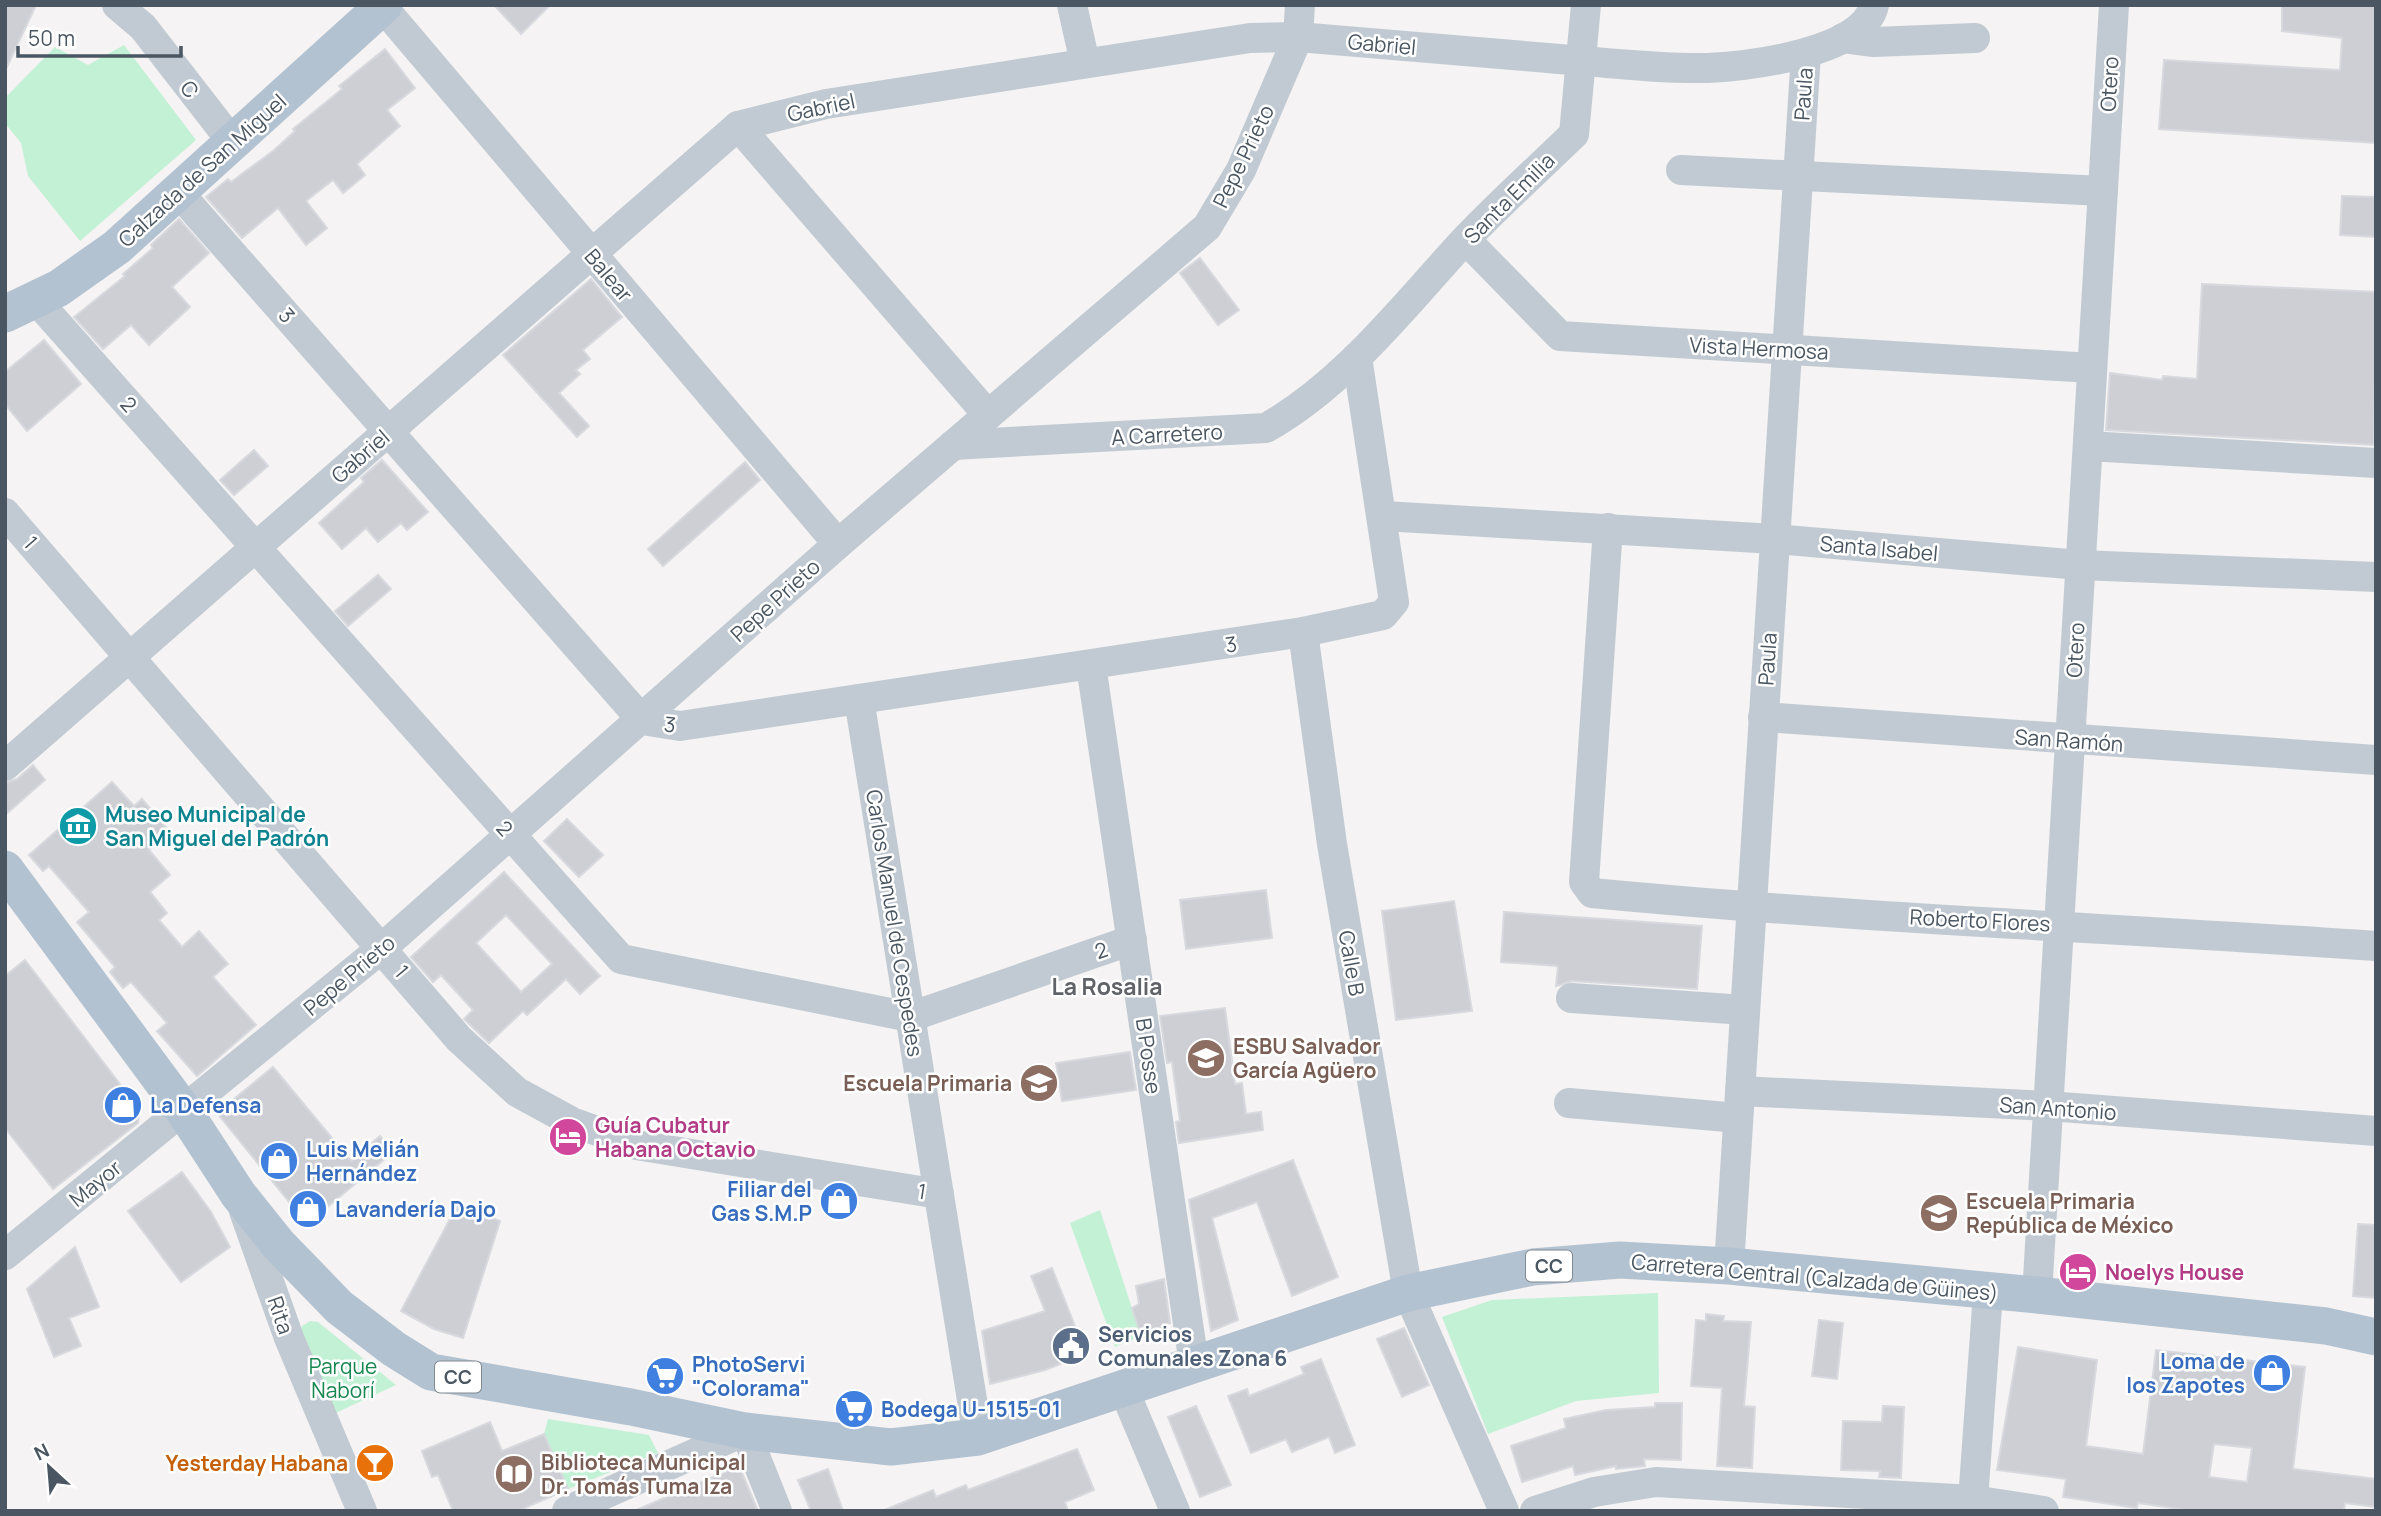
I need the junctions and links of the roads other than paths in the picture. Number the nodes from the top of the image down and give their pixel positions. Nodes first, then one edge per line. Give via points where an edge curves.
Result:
1 (117, 5) edge
2 (1072, 5) edge
3 (1300, 5) edge
4 (1586, 5) edge
5 (2114, 5) edge
6 (382, 6) edge
7 (1861, 23) edge
8 (1298, 37) junction
9 (1975, 38) dead end
10 (1806, 53) junction
11 (1583, 61) junction
12 (1085, 63) junction
13 (738, 126) junction
14 (233, 143) junction
15 (1681, 170) dead end
16 (1798, 176) junction
17 (2103, 191) junction
18 (178, 192) junction
19 (1466, 240) junction
20 (592, 254) junction
21 (17, 306) edge
22 (1787, 350) junction
23 (1357, 357) junction
24 (2092, 368) junction
25 (988, 415) junction
26 (389, 430) junction
27 (953, 445) junction
28 (2088, 446) junction
29 (2376, 463) edge
30 (5, 513) edge
31 (1383, 516) junction
32 (1608, 528) junction
33 (1775, 539) junction
34 (838, 544) junction
35 (256, 547) junction
36 (2080, 565) junction
37 (2376, 577) edge
38 (1303, 632) junction
39 (131, 656) junction
40 (1091, 665) junction
41 (859, 699) junction
42 (1763, 717) junction
43 (642, 720) junction
44 (2070, 741) junction
45 (2376, 760) edge
46 (5, 766) edge
47 (511, 835) junction
48 (5, 869) edge
49 (1752, 908) junction
50 (2059, 924) junction
51 (1132, 940) junction
52 (2376, 946) edge
53 (382, 948) junction
54 (1571, 998) dead end
55 (1745, 1010) junction
56 (910, 1017) junction
57 (1569, 1103) dead end
58 (1739, 1104) junction
59 (2048, 1107) junction
60 (184, 1111) junction
61 (2376, 1132) edge
62 (238, 1194) junction
63 (939, 1194) junction
64 (5, 1255) edge
65 (1729, 1266) junction
66 (1408, 1293) junction
67 (1989, 1293) junction
68 (2037, 1295) junction
69 (2376, 1337) edge
70 (1194, 1364) junction
71 (1124, 1390) junction
72 (745, 1431) junction
73 (978, 1437) junction
74 (1722, 1499) edge
75 (1975, 1506) edge
76 (362, 1511) edge
77 (567, 1511) edge
78 (777, 1511) edge
79 (1175, 1511) edge
80 (1504, 1511) edge
81 (1535, 1511) edge
82 (2044, 1511) edge

1 - 14 street, C via 143,27
2 - 12 street
3 - 8 street, Pepe Prieto
4 - 11 street, Santa Emilia
5 - 17 street, Otero
6 - 14 main road, Calzada de San Miguel
6 - 20 street, Balear
7 - 9 street via 1874,42
7 - 10 street, Gabriel
8 - 11 street, Gabriel
8 - 12 street, Gabriel via 1250,38
8 - 25 street, Pepe Prieto via 1241,170 1207,227
10 - 11 street, Gabriel via 1708,68
10 - 16 street, Paula
11 - 19 street, Santa Emilia via 1574,134
12 - 13 street, Gabriel via 826,104
13 - 20 street, Gabriel
13 - 25 street
14 - 18 main road, Calzada de San Miguel
15 - 16 street
16 - 17 street
16 - 22 street, Paula
17 - 24 street, Otero
18 - 21 main road, Calzada de San Miguel via 89,270
18 - 26 street, 3
19 - 22 street, Vista Hermosa via 1560,336
19 - 23 street, Santa Emilia
20 - 26 street, Gabriel
20 - 34 street, Balear
21 - 35 street, 2
22 - 24 street, Vista Hermosa
22 - 33 street, Paula
23 - 27 street, A Carretero via 1293,413 1266,428
23 - 31 street
24 - 28 street, Otero
25 - 27 street, Pepe Prieto
26 - 35 street, Gabriel
26 - 43 street, 3
27 - 34 street, Pepe Prieto
28 - 29 street
28 - 36 street, Otero
30 - 39 street, 1
31 - 32 street, Santa Isabel
31 - 38 street, 3 via 1394,602 1390,610
32 - 33 street, Santa Isabel
32 - 49 street, Roberto Flores via 1586,889
33 - 36 street, Santa Isabel
33 - 42 street, Paula
34 - 43 street, Pepe Prieto
35 - 39 street, Gabriel
35 - 47 street, 2
36 - 37 street, Santa Isabel
36 - 44 street, Otero
38 - 40 street, 3
38 - 66 street, Calle B via 1332,844
39 - 46 street, Gabriel
39 - 53 street, 1
40 - 41 street, 3
40 - 51 street, B Posse
41 - 43 street, 3 via 680,726
41 - 56 street, Carlos Manuel de Cespedes
42 - 44 street, San Ramón
42 - 49 street, Paula
43 - 47 street, Pepe Prieto
44 - 45 street, San Ramón
44 - 50 street, Otero
47 - 53 street, Pepe Prieto
47 - 56 street, 2 via 621,959
48 - 60 main road, CC
49 - 50 street, Roberto Flores
49 - 55 street, Paula
50 - 52 street, Roberto Flores
50 - 59 street, Otero
51 - 56 street, 2
51 - 70 street, B Posse
53 - 60 street, Pepe Prieto
53 - 63 street, 1 via 459,1039 507,1083 572,1122 636,1145
54 - 55 street
55 - 58 street, Paula
56 - 63 street, Carlos Manuel de Cespedes
57 - 58 street, San Antonio
58 - 59 street, San Antonio
58 - 65 street, Paula
59 - 61 street, San Antonio
59 - 68 street, Otero
60 - 62 main road, Carretera Central (Calzada de Güines) / CC
60 - 64 street, Mayor
62 - 72 main road, Carretera Central (Calzada de Güines) / CC via 339,1307 431,1372
62 - 76 street, Rita via 289,1338
63 - 73 street, Carlos Manuel de Cespedes
65 - 66 main road, Carretera Central (Calzada de Güines) / CC via 1620,1260 1533,1267
65 - 67 main road, Carretera Central (Calzada de Güines) / CC
66 - 70 main road, Carretera Central (Calzada de Güines) / CC
66 - 80 street, Calle B
67 - 68 main road, Carretera Central (Calzada de Güines) / CC
67 - 75 street
68 - 69 main road, Carretera Central (Calzada de Güines) / CC via 2326,1326
70 - 71 main road, Carretera Central (Calzada de Güines) / CC
71 - 73 main road, Carretera Central (Calzada de Güines) / CC
71 - 79 street
72 - 73 main road, Carretera Central (Calzada de Güines) / CC via 891,1447
72 - 77 street
72 - 78 street
74 - 75 street
74 - 81 street via 1656,1482 1594,1492
75 - 82 street

